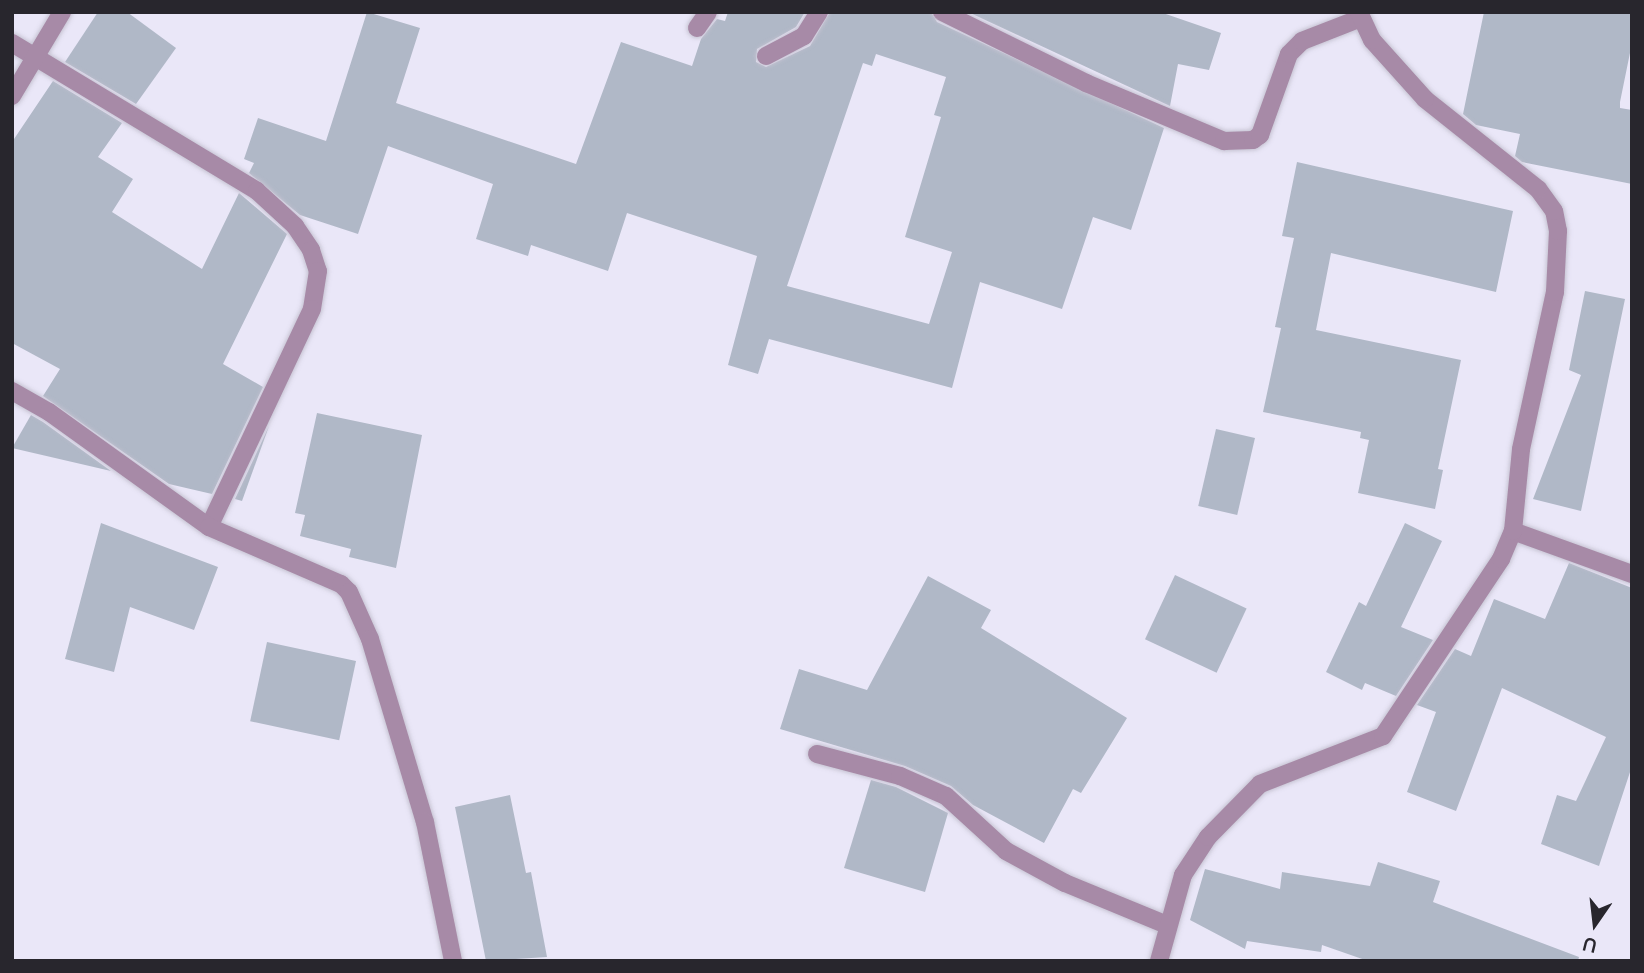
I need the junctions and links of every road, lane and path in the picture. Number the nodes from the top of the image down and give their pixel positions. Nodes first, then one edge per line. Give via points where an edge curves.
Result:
1 (62, 12) edge
2 (708, 12) edge
3 (819, 12) edge
4 (942, 12) edge
5 (1360, 15) edge
6 (697, 28) dead end
7 (12, 43) edge
8 (36, 56) junction
9 (766, 56) dead end
10 (12, 96) edge
11 (12, 391) edge
12 (209, 527) junction
13 (1513, 531) junction
14 (1632, 574) edge
15 (817, 754) dead end
16 (1167, 925) junction
17 (453, 961) edge
18 (1159, 961) edge

1 - 8 street
2 - 6 street
3 - 9 street via 804,36
4 - 5 street via 1086,83 1224,141 1253,140 1260,135 1289,54 1302,41
5 - 13 street via 1372,40 1424,99 1538,188 1554,211 1558,231 1555,292 1521,449
7 - 8 street
8 - 10 street
8 - 12 street via 257,191 295,226 311,250 318,271 312,309
11 - 12 street via 49,412
12 - 17 street via 341,583 357,604 425,822
13 - 14 street
13 - 16 street via 1501,559 1383,736 1261,784 1201,846 1182,875
15 - 16 street via 900,776 946,796 1006,852 1065,883
16 - 18 street

